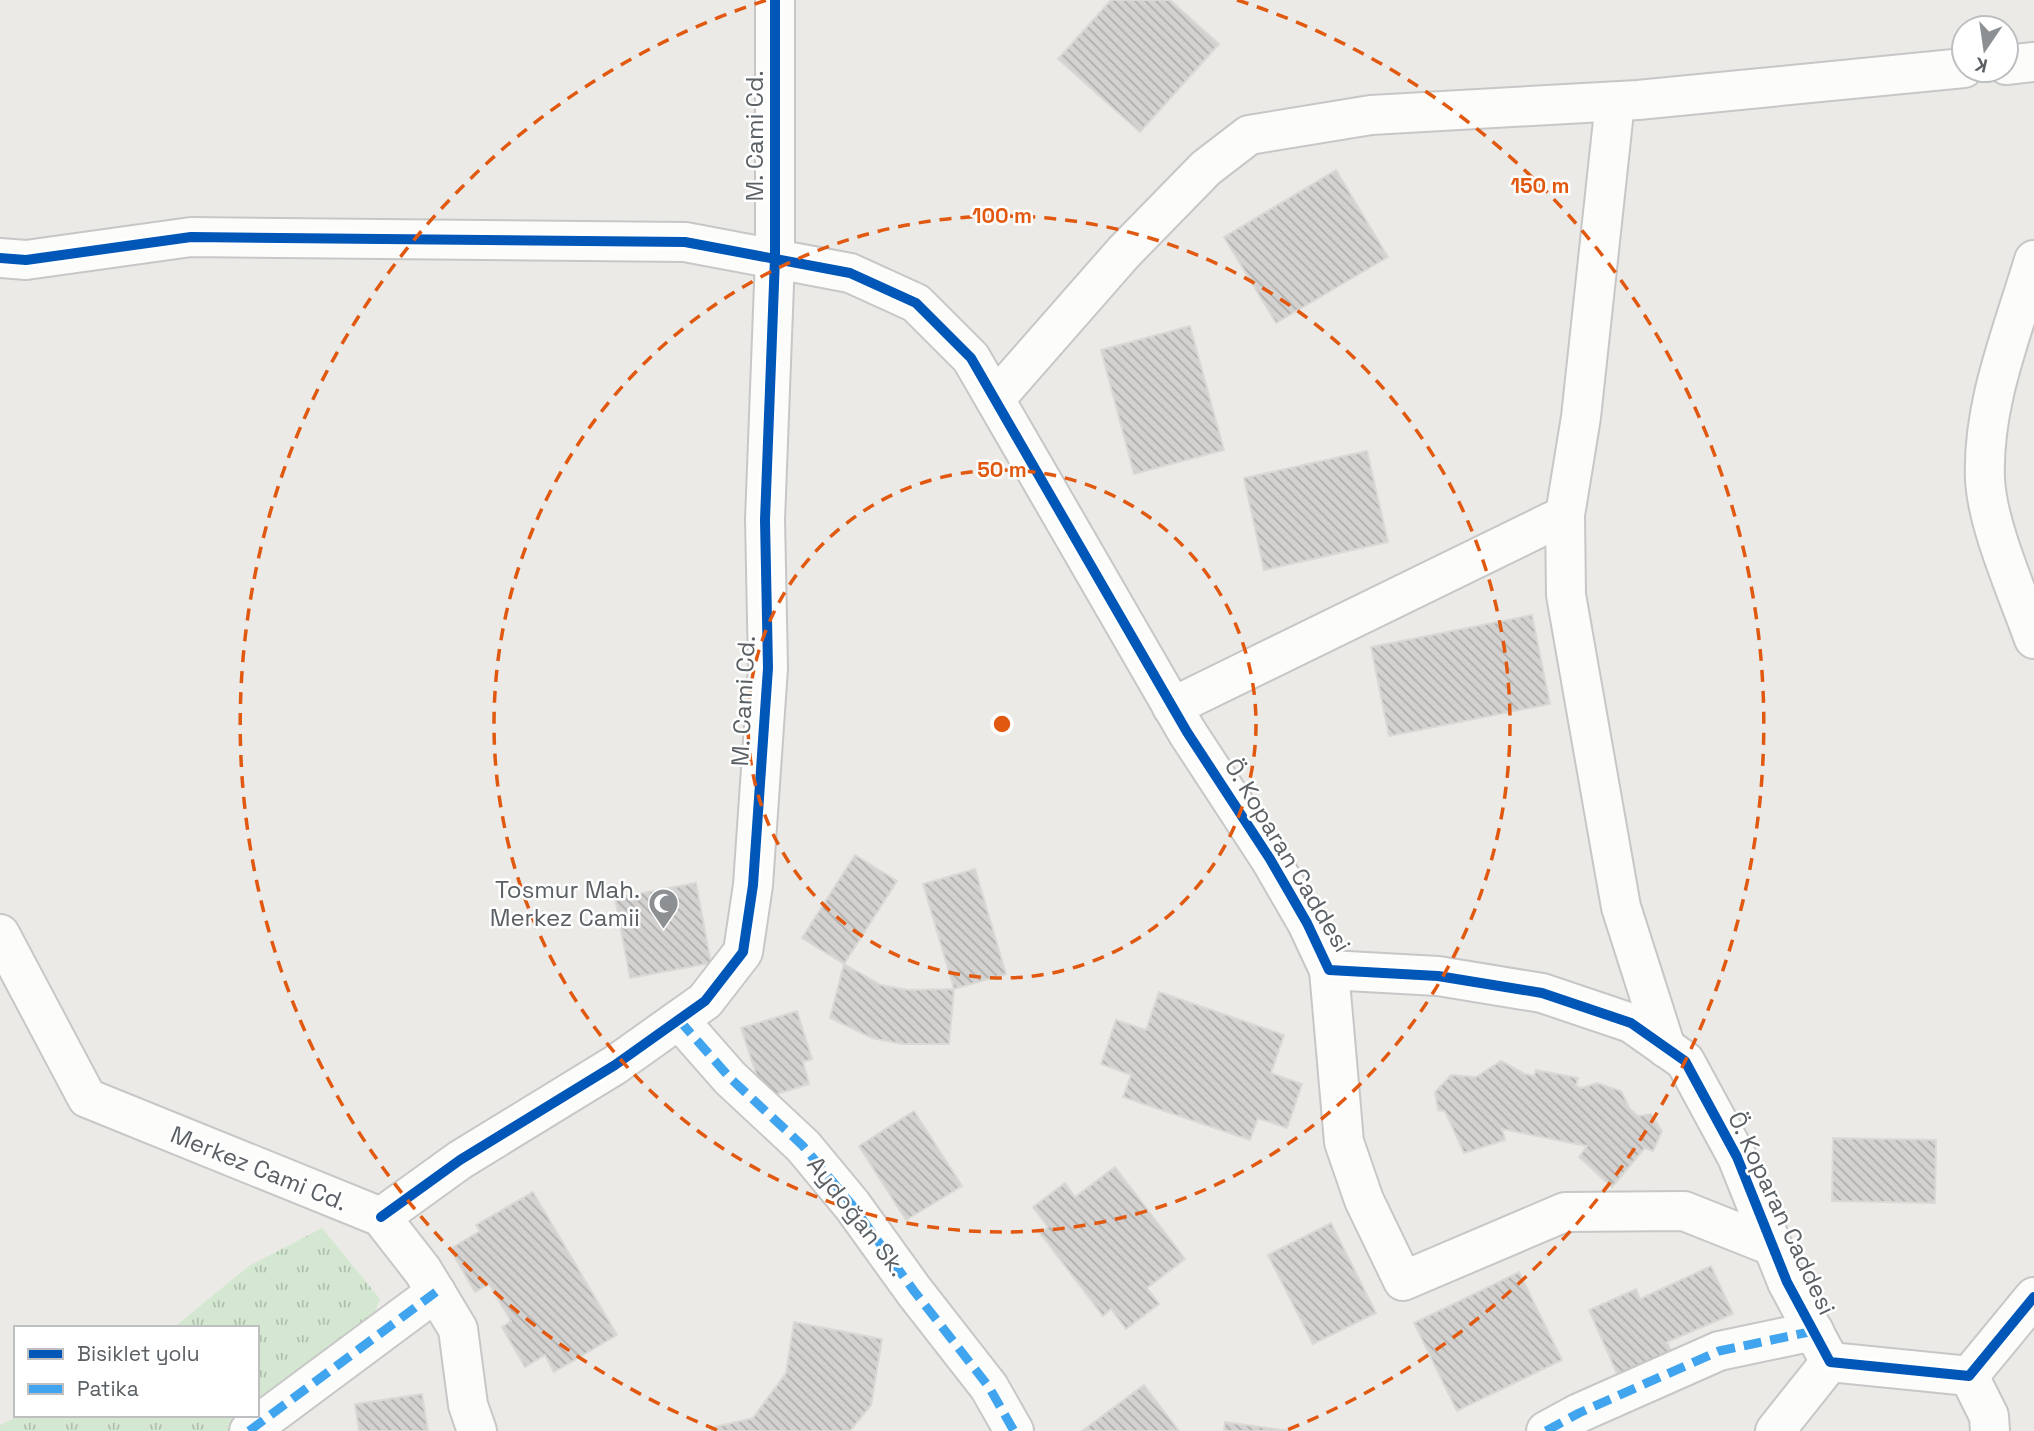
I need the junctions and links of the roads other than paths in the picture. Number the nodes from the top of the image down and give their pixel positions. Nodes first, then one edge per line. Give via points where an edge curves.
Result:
1 (775, 0) edge
2 (1950, 69) edge
3 (1615, 102) junction
4 (0, 258) edge
5 (775, 258) junction
6 (2034, 260) edge
7 (995, 399) junction
8 (1565, 515) junction
9 (2034, 639) edge
10 (1172, 707) junction
11 (0, 933) edge
12 (1329, 970) junction
13 (679, 1020) junction
14 (1666, 1048) junction
15 (381, 1217) junction
16 (1772, 1246) junction
17 (436, 1292) junction
18 (2034, 1297) edge
19 (1822, 1346) junction
20 (1969, 1376) junction
21 (249, 1431) edge
22 (477, 1431) edge
23 (1014, 1431) edge
24 (1546, 1431) edge
25 (1775, 1431) edge
26 (1990, 1431) edge

1 - 5 street, M. Cami Cd.
2 - 3 street
3 - 7 street via 1371,115 1249,135 1206,168 1124,252
3 - 8 street via 1581,417
4 - 5 street, Ö. Koparan Caddesi via 26,260 191,237 685,242
5 - 7 street, Ö. Koparan Caddesi via 850,273 916,303 971,358
5 - 13 street, M. Cami Cd. via 765,520 768,668 753,885 743,951 705,1001
6 - 9 street via 1988,416 1985,481 1994,525
7 - 10 street, Ö. Koparan Caddesi
8 - 10 street
8 - 14 street via 1566,595 1621,907
10 - 12 street, Ö. Koparan Caddesi via 1270,859
11 - 15 street, Merkez Cami Cd. via 88,1098
12 - 14 street, Ö. Koparan Caddesi via 1438,976 1542,993 1631,1023
12 - 16 street via 1344,1142 1364,1200 1403,1281 1565,1212 1684,1211
13 - 15 street, M. Cami Cd. via 460,1160
13 - 23 street, Aydoğan Sk. via 730,1078 803,1146 852,1205 989,1387
14 - 16 street, Ö. Koparan Caddesi via 1685,1061 1737,1157
15 - 17 street
16 - 19 street, Ö. Koparan Caddesi
17 - 21 street
17 - 22 street via 458,1329 468,1405
18 - 20 street
19 - 20 street
19 - 24 street via 1719,1351
19 - 25 street
20 - 26 street via 1989,1416

